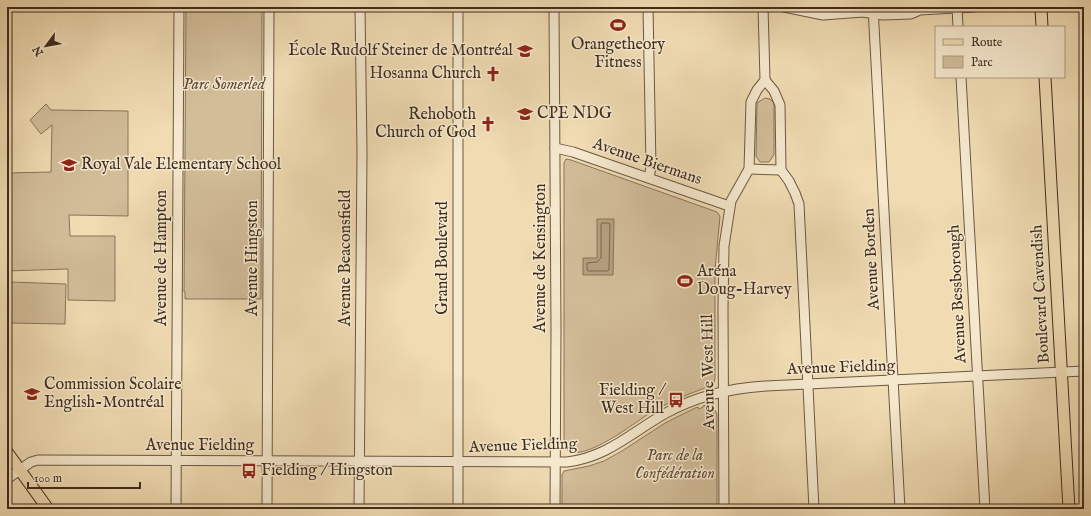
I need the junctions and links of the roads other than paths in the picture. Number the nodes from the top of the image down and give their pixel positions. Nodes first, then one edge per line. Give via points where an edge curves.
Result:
1 (179, 7) edge
2 (269, 7) edge
3 (360, 7) edge
4 (458, 7) edge
5 (554, 7) edge
6 (648, 7) edge
7 (763, 7) edge
8 (784, 7) edge
9 (957, 7) edge
10 (974, 7) edge
11 (1041, 7) edge
12 (873, 10) edge
13 (958, 26) edge
14 (1042, 26) edge
15 (961, 78) edge
16 (1045, 78) edge
17 (765, 80) junction
18 (555, 148) junction
19 (749, 169) junction
20 (781, 170) junction
21 (649, 178) junction
22 (729, 206) junction
23 (1084, 371) edge
24 (1061, 373) junction
25 (978, 377) junction
26 (893, 381) junction
27 (808, 384) junction
28 (724, 391) junction
29 (7, 452) edge
30 (177, 461) junction
31 (267, 461) junction
32 (360, 462) junction
33 (458, 463) junction
34 (556, 463) junction
35 (20, 469) junction
36 (7, 479) edge
37 (48, 509) edge
38 (176, 509) edge
39 (267, 509) edge
40 (359, 509) edge
41 (458, 509) edge
42 (555, 509) edge
43 (724, 509) edge
44 (814, 509) edge
45 (900, 509) edge
46 (985, 509) edge
47 (1069, 509) edge

1 - 30 street, Avenue de Hampton
2 - 31 street, Avenue Hingston
3 - 32 street, Avenue Beaconsfield
4 - 33 street, Grand Boulevard
5 - 18 street, Avenue de Kensington
6 - 21 street
7 - 17 street
8 - 12 street via 823,14
9 - 10 street
9 - 12 street via 920,10 911,14 883,15
9 - 13 street
11 - 14 main road
12 - 26 street, Avenue Borden
15 - 25 street, Avenue Bessborough
16 - 24 main road, Boulevard Cavendish
17 - 19 street, Avenue West Hill via 750,102
17 - 20 street via 774,91 780,105
18 - 21 street, Avenue Biermans
18 - 34 street, Avenue de Kensington
19 - 20 street
19 - 22 street, Avenue West Hill
20 - 27 street via 799,204
21 - 22 street, Avenue Biermans
22 - 28 street, Avenue West Hill via 723,262
23 - 24 street, Avenue Fielding
24 - 25 street, Avenue Fielding
24 - 47 main road, Boulevard Cavendish
25 - 26 street, Avenue Fielding
25 - 46 street, Avenue Bessborough
26 - 27 street, Avenue Fielding
26 - 45 street, Avenue Borden
27 - 28 street, Avenue Fielding
27 - 44 street
28 - 34 street, Avenue Fielding via 672,410 602,453 580,460
28 - 43 street, Avenue West Hill
29 - 35 main road
30 - 31 street, Avenue Fielding
30 - 35 street, Avenue Fielding via 38,460
30 - 38 street, Avenue de Hampton
31 - 32 street, Avenue Fielding
31 - 39 street, Avenue Hingston
32 - 33 street, Avenue Fielding
32 - 40 street, Avenue Beaconsfield
33 - 34 street, Avenue Fielding
33 - 41 street, Grand Boulevard
34 - 42 street, Avenue de Kensington
35 - 36 street, Avenue Fielding
35 - 37 main road

